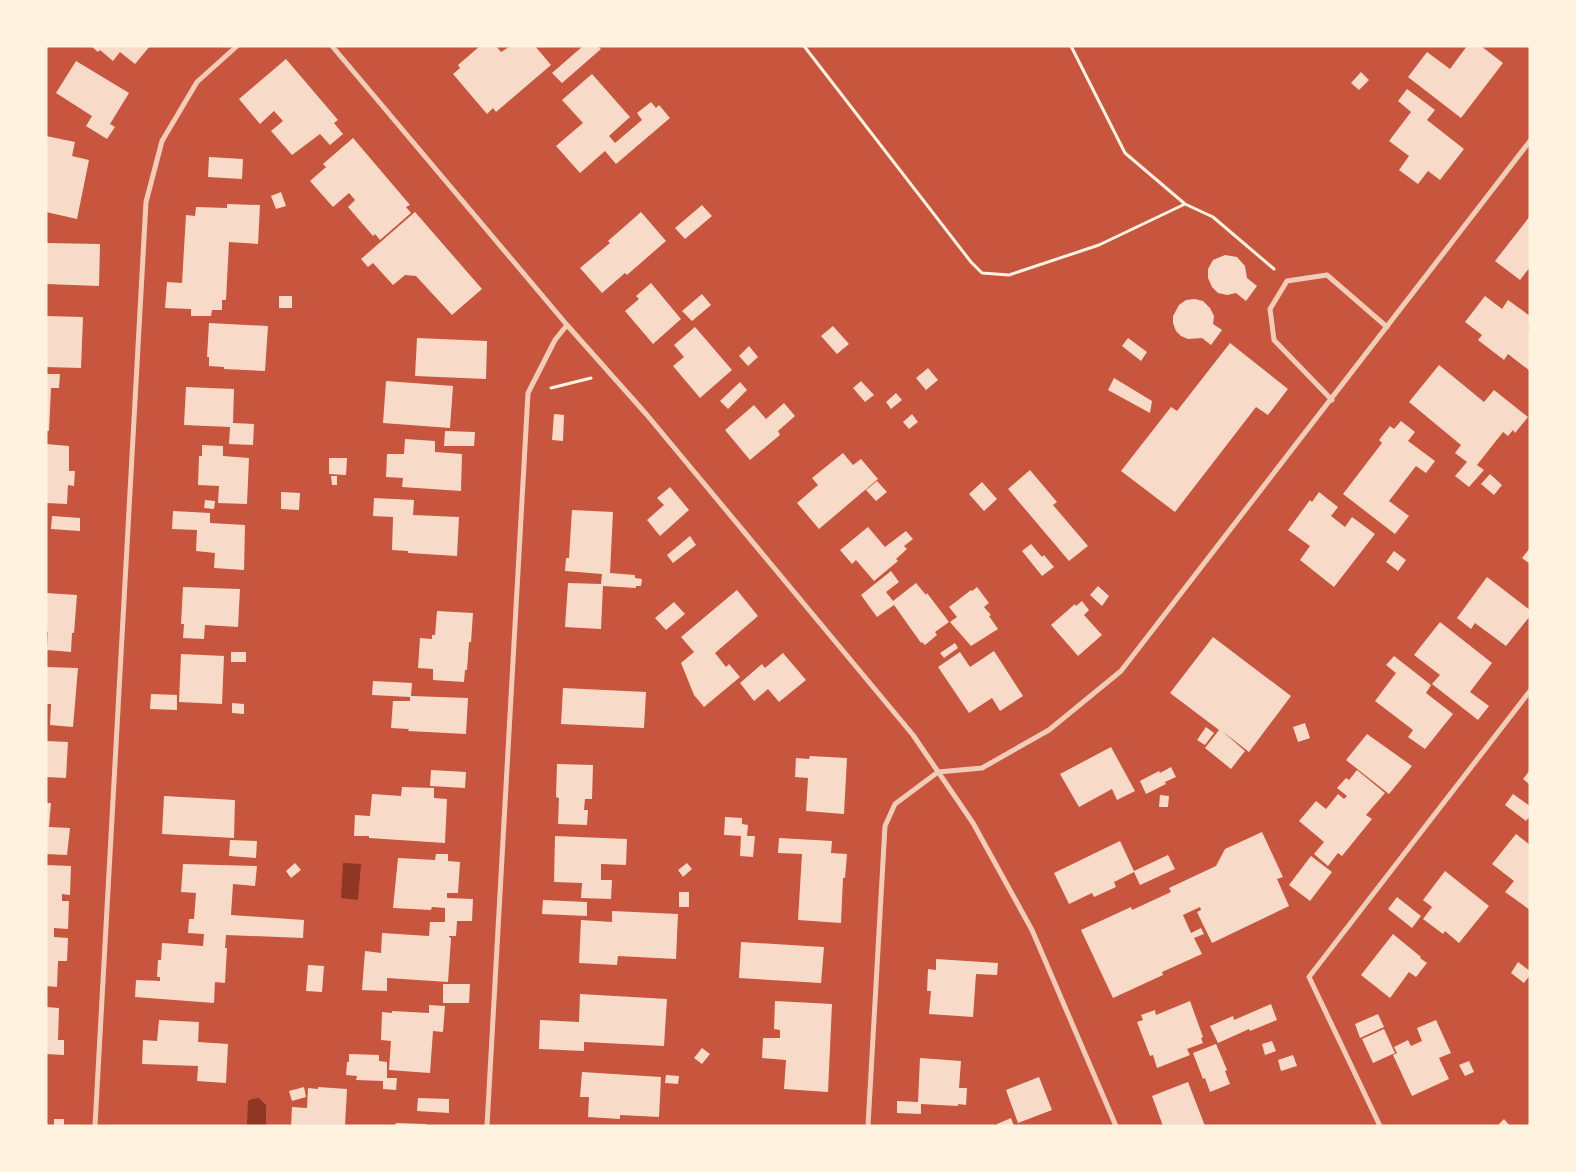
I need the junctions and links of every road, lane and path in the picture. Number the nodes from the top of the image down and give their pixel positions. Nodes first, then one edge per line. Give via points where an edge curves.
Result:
1 (237, 46) edge
2 (332, 46) edge
3 (804, 46) edge
4 (1071, 46) edge
5 (1530, 141) edge
6 (1185, 204) junction
7 (1287, 281) junction
8 (568, 325) junction
9 (1387, 327) junction
10 (610, 373) junction
11 (528, 393) junction
12 (1332, 400) junction
13 (1530, 691) edge
14 (938, 772) junction
15 (95, 1126) edge
16 (486, 1126) edge
17 (868, 1126) edge
18 (1116, 1126) edge
19 (1380, 1126) edge

1 - 15 street via 198,82 162,141 146,202
2 - 8 street
3 - 6 path via 970,262 982,273 1009,275 1099,245
4 - 6 path via 1125,153
5 - 9 street
6 - 7 path via 1213,217
7 - 9 street via 1327,275
7 - 12 street via 1270,309 1274,340
8 - 10 street
8 - 11 street via 555,340
9 - 12 street
10 - 11 path
10 - 14 street via 907,727
11 - 16 street
12 - 14 street via 1121,671 1050,730 982,768
13 - 19 street via 1309,977
14 - 17 street via 895,804 885,826
14 - 18 street via 973,823 1032,930

